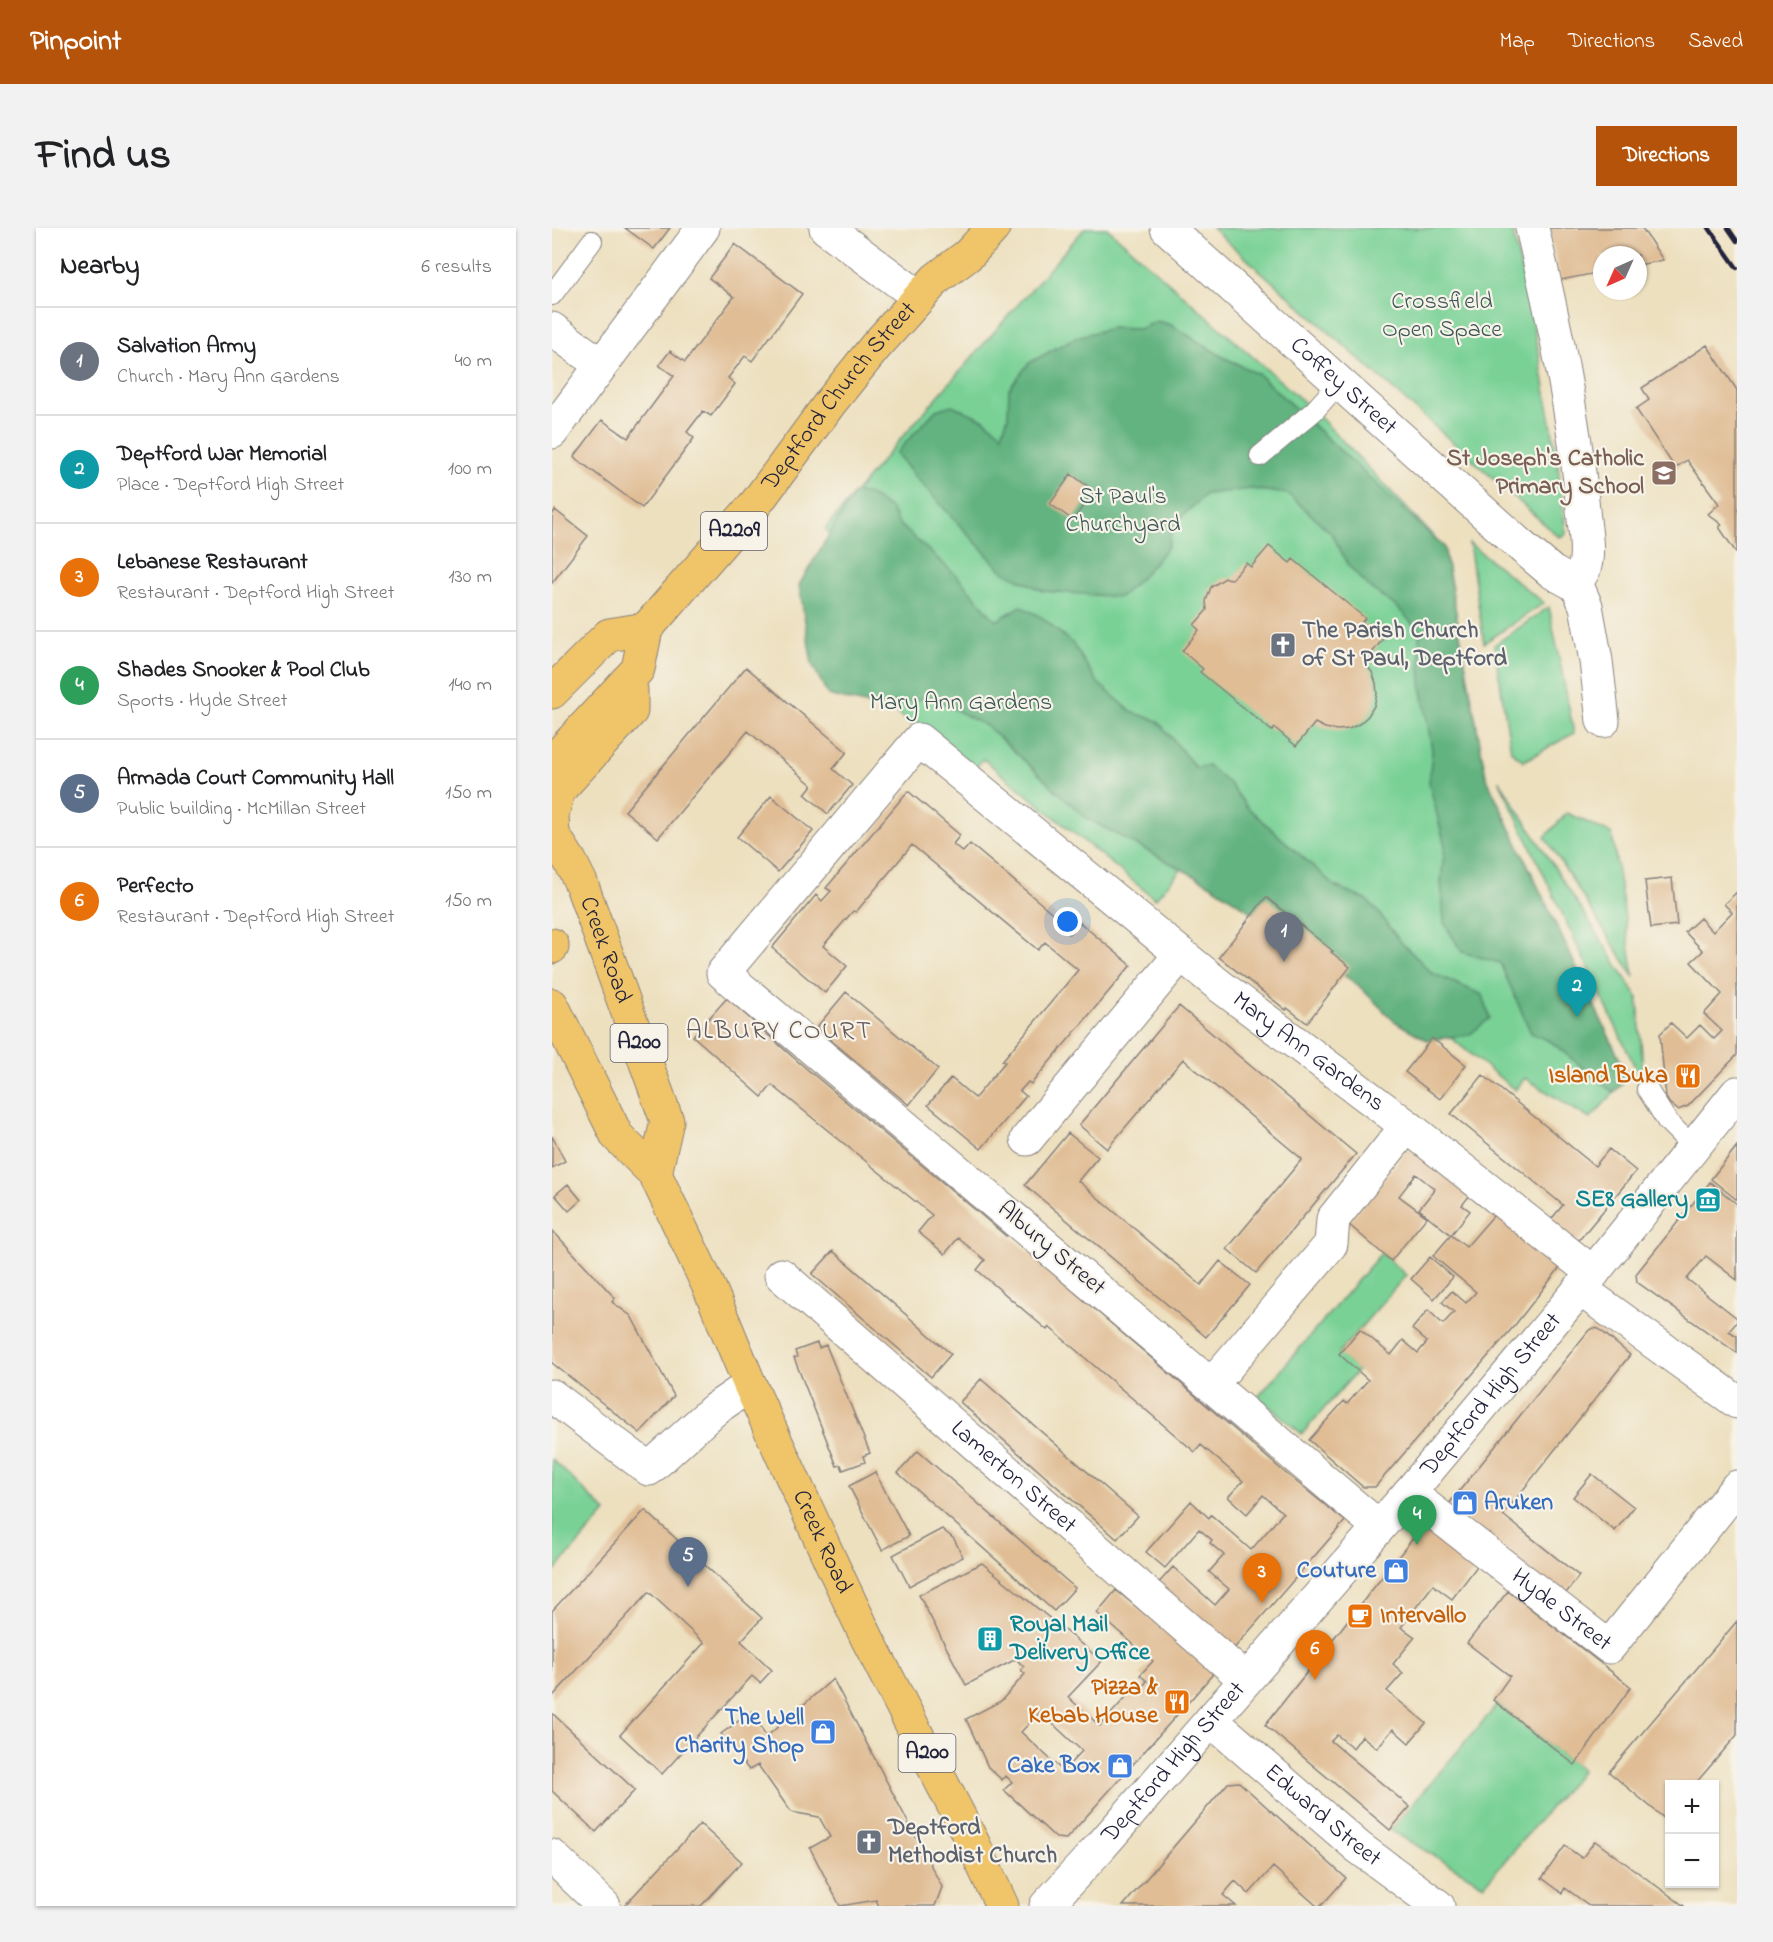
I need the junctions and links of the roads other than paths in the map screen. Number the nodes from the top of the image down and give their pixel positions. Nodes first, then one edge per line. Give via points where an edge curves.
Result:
1 (703, 228) edge
2 (826, 228) edge
3 (993, 228) edge
4 (1167, 228) edge
5 (1532, 228) edge
6 (592, 241) dead end
7 (552, 295) edge
8 (919, 297) junction
9 (552, 328) edge
10 (601, 365) junction
11 (1338, 384) junction
12 (552, 432) edge
13 (1260, 456) dead end
14 (1574, 584) junction
15 (646, 629) junction
16 (631, 677) junction
17 (552, 692) edge
18 (1602, 721) dead end
19 (552, 762) edge
20 (553, 834) edge
21 (1181, 954) junction
22 (723, 973) joint
23 (552, 1005) edge
24 (1647, 1089) dead end
25 (1737, 1093) edge
26 (1407, 1126) junction
27 (1027, 1139) dead end
28 (1694, 1147) junction
29 (655, 1174) junction
30 (781, 1275) dead end
31 (1587, 1281) junction
32 (1212, 1384) junction
33 (750, 1385) junction
34 (552, 1396) edge
35 (1737, 1402) edge
36 (1737, 1487) edge
37 (1409, 1493) junction
38 (1379, 1527) junction
39 (1245, 1679) junction
40 (1210, 1720) junction
41 (552, 1856) edge
42 (604, 1906) edge
43 (1002, 1906) edge
44 (1046, 1906) edge
45 (1438, 1906) edge

1 - 10 street
2 - 8 street
3 - 8 main road, Deptford Church Street / A2209
4 - 11 street, Coffey Street
5 - 14 street via 1571,410 1579,475 1586,549 1584,569
6 - 7 lane
8 - 15 main road, Deptford Church Street / A2209 via 830,403 751,510
9 - 10 street
10 - 12 street
11 - 13 lane via 1314,411
11 - 14 street, Coffey Street via 1520,545 1552,572
14 - 18 street via 1586,606
15 - 16 main road via 638,669
15 - 17 main road via 609,635
16 - 19 main road
16 - 20 main road via 631,711 555,797
20 - 29 main road, Creek Road / A200 via 589,904 667,1121
21 - 22 street, Mary Ann Gardens via 919,740
21 - 26 street, Mary Ann Gardens
21 - 27 street
22 - 32 street, Albury Street
23 - 29 main road, Creek Road / A200 via 617,1136
24 - 28 lane via 1666,1121
25 - 28 street, Deptford High Street
26 - 31 street, Mary Ann Gardens
26 - 32 street, Mary Ann Gardens via 1333,1219 1331,1244
28 - 31 street, Deptford High Street
29 - 33 main road, Creek Road / A200
30 - 39 street, Lamerton Street
31 - 35 street, Mary Ann Gardens
31 - 37 street, Deptford High Street
32 - 38 street, Albury Street
33 - 34 street via 715,1409 649,1469
33 - 43 main road, Creek Road / A200 via 868,1640
36 - 37 street, Hyde Street via 1609,1647
37 - 38 street, Deptford High Street
38 - 39 street, Deptford High Street
39 - 40 street, Deptford High Street
40 - 44 street, Deptford High Street
40 - 45 street, Edward Street via 1358,1847
41 - 42 street

